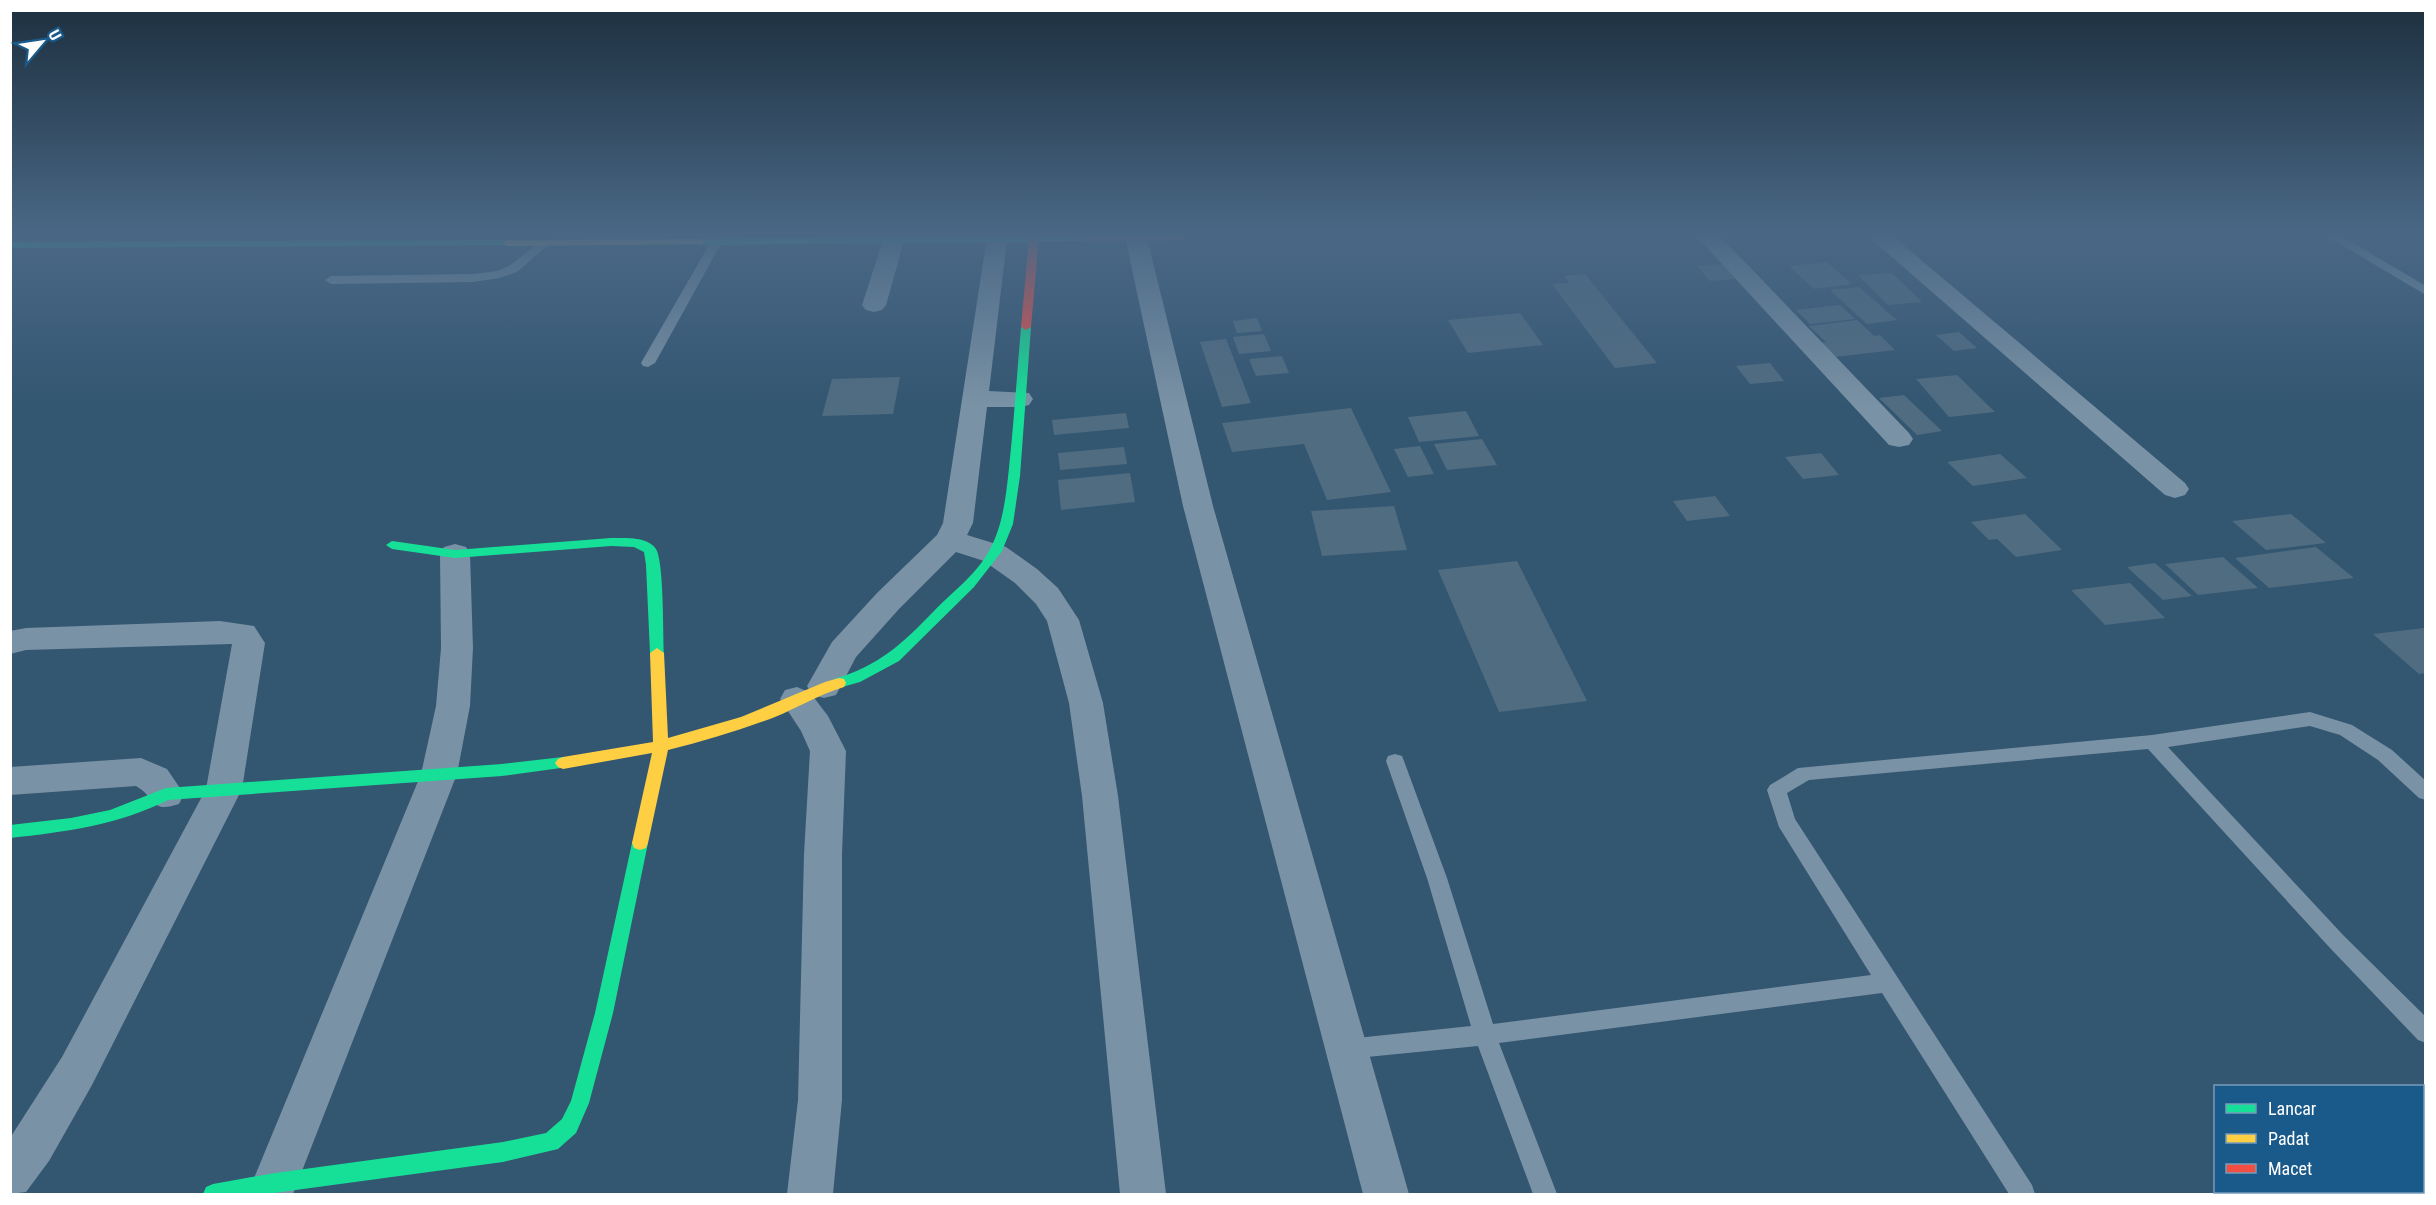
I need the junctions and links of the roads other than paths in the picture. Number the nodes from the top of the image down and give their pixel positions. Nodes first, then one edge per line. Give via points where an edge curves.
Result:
1 (687, 293) edge
2 (877, 293) edge
3 (989, 293) edge
4 (1029, 293) edge
5 (1149, 293) edge
6 (1761, 293) edge
7 (1946, 293) edge
8 (874, 305) dead end
9 (648, 363) dead end
10 (976, 399) junction
11 (1020, 399) junction
12 (1899, 439) dead end
13 (2175, 489) dead end
14 (950, 540) junction
15 (392, 545) dead end
16 (455, 554) junction
17 (995, 554) junction
18 (10, 643) edge
19 (810, 693) junction
20 (2152, 742) junction
21 (661, 747) junction
22 (1395, 761) dead end
23 (439, 774) junction
24 (10, 781) edge
25 (224, 789) junction
26 (2426, 793) edge
27 (166, 794) junction
28 (10, 832) edge
29 (1887, 983) junction
30 (2426, 1033) edge
31 (1485, 1035) junction
32 (1346, 1049) junction
33 (10, 1176) edge
34 (275, 1183) junction
35 (213, 1194) edge
36 (810, 1194) edge
37 (1143, 1194) edge
38 (1386, 1194) edge
39 (1545, 1194) edge
40 (2023, 1194) edge

1 - 9 lane
2 - 8 street
3 - 10 street
4 - 11 main road
5 - 32 street via 1198,506
6 - 12 street
7 - 13 street
10 - 11 street
10 - 14 street via 958,523
11 - 17 main road via 1021,420 1007,530
14 - 17 street
14 - 19 street via 853,639
15 - 16 main road
16 - 21 main road via 611,542 636,543 650,550
16 - 23 street via 457,648 453,706
17 - 19 main road via 910,646 861,677
17 - 37 street via 1033,582 1064,620 1086,703 1100,796
18 - 25 street via 26,639 243,634 249,644
19 - 21 main road via 773,712
19 - 36 street via 816,725 828,751 820,1100
20 - 26 lane via 2310,719 2346,730 2385,755
20 - 29 lane via 1805,772 1777,790 1786,821
20 - 30 lane
21 - 23 main road via 602,758
21 - 34 main road via 604,1013 580,1103 569,1126 551,1142 542,1144
22 - 31 lane via 1437,878
23 - 25 main road
23 - 34 street
24 - 27 street via 141,772 154,779
25 - 27 main road
25 - 33 street via 77,1071
27 - 28 main road via 148,806 108,819
29 - 31 lane
29 - 40 lane
31 - 32 lane
31 - 39 lane
32 - 38 street
34 - 35 main road

